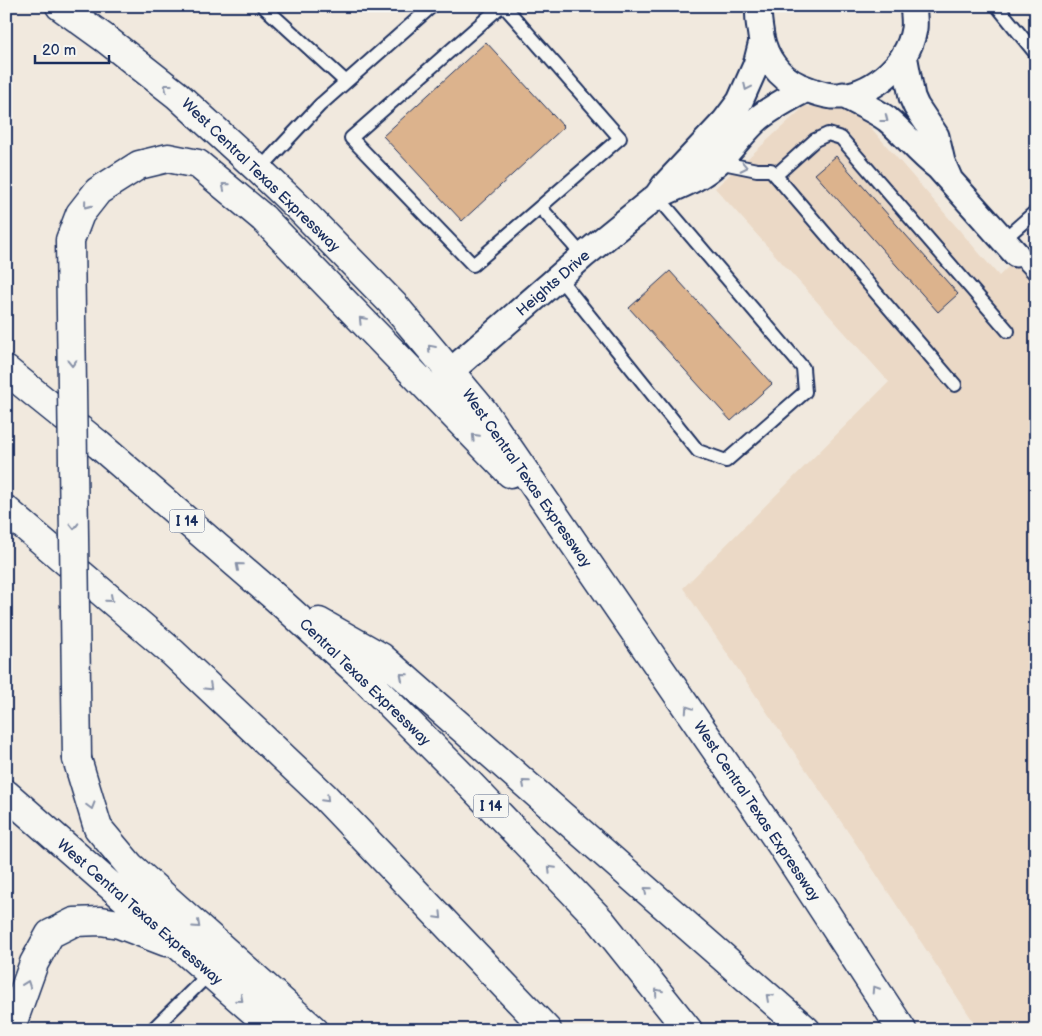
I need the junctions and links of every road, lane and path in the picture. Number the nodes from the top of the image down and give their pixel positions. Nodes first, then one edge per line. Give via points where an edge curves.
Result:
1 (60, 6) edge
2 (78, 6) edge
3 (263, 6) edge
4 (432, 6) edge
5 (503, 6) edge
6 (759, 6) edge
7 (997, 6) edge
8 (915, 10) edge
9 (107, 40) junction
10 (762, 41) junction
11 (1036, 54) edge
12 (904, 55) junction
13 (346, 82) junction
14 (806, 89) junction
15 (843, 95) junction
16 (718, 162) junction
17 (259, 170) junction
18 (774, 172) junction
19 (950, 180) junction
20 (657, 196) junction
21 (540, 207) junction
22 (1036, 211) edge
23 (1010, 247) junction
24 (583, 256) junction
25 (1036, 275) edge
26 (559, 278) junction
27 (1008, 331) dead end
28 (6, 370) edge
29 (451, 371) junction
30 (956, 384) dead end
31 (6, 510) edge
32 (559, 521) junction
33 (276, 598) junction
34 (6, 794) edge
35 (182, 948) junction
36 (210, 972) junction
37 (6, 1015) edge
38 (8, 1030) edge
39 (152, 1030) edge
40 (275, 1030) edge
41 (314, 1030) edge
42 (547, 1030) edge
43 (688, 1030) edge
44 (806, 1030) edge
45 (902, 1030) edge

1 - 9 main road, West Central Texas Expressway
2 - 9 main road
3 - 13 lane
4 - 13 lane
5 - 21 lane via 620,138
5 - 21 lane via 351,138 473,265
6 - 10 street
7 - 11 lane
8 - 12 street via 914,29
17 -> 9 main road, West Central Texas Expressway via 177,95
10 - 14 street via 773,65 782,75
10 -> 20 street via 756,65 740,101
12 - 15 street via 883,79 856,93
12 - 19 street via 912,97 936,136
13 - 17 lane
14 - 15 street via 831,96
14 - 16 street via 759,117
15 -> 19 street via 888,120
16 -> 18 lane
16 - 20 street via 699,177
29 -> 17 main road, West Central Texas Expressway via 394,305
18 - 27 lane via 815,140 828,134 841,138
18 - 30 lane
19 - 23 street
20 - 24 street, Heights Drive
20 - 26 lane via 803,368 805,392 726,461 698,451
21 - 24 lane
22 - 23 lane
23 - 25 lane
24 - 26 street, Heights Drive
26 - 29 street, Heights Drive
33 -> 28 main road, Central Texas Expressway / I 14 via 99,445
29 - 32 main road, West Central Texas Expressway via 483,411
31 -> 42 main road via 173,653 317,789
32 -> 41 main road, bridge via 263,218 198,164 168,158 140,165 98,191 80,214 70,240 77,760 98,828 124,858
45 -> 32 main road, West Central Texas Expressway via 782,846
43 -> 33 main road, Central Texas Expressway / I 14 via 601,921 362,676
44 -> 33 main road via 381,657
34 - 35 main road, West Central Texas Expressway
35 - 36 main road, West Central Texas Expressway
38 -> 35 main road via 34,964 50,934 74,922 119,924
36 - 39 lane
36 -> 40 main road, West Central Texas Expressway
37 - 38 main road

